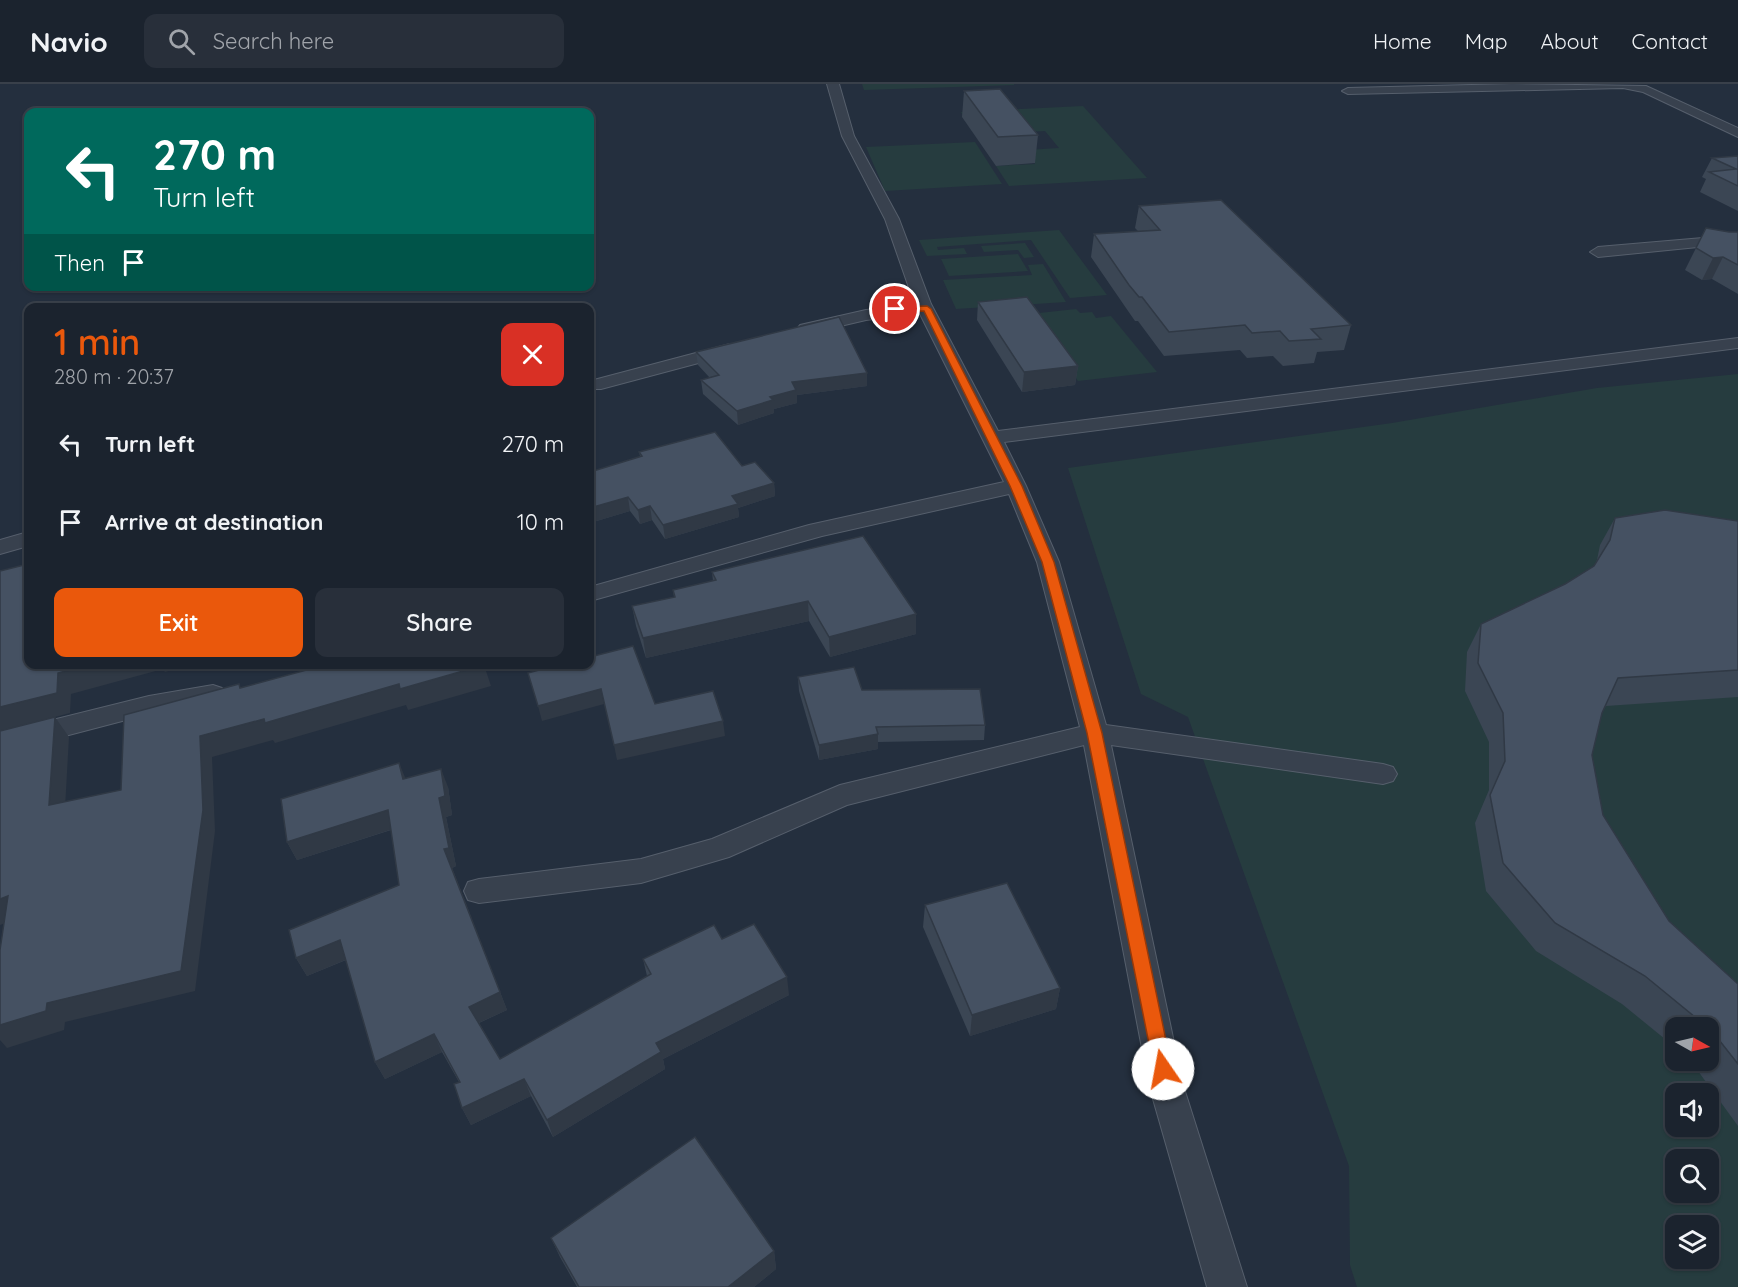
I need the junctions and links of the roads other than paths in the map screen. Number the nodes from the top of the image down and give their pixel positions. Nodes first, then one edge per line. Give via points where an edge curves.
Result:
1 (833, 84) edge
2 (1348, 91) dead end
3 (1738, 133) edge
4 (1738, 239) edge
5 (1598, 252) dead end
6 (927, 309) junction
7 (786, 334) edge
8 (1738, 343) edge
9 (741, 346) edge
10 (594, 385) dead end
11 (991, 438) junction
12 (1016, 486) junction
13 (24, 540) edge
14 (0, 546) edge
15 (594, 593) edge
16 (239, 689) edge
17 (1095, 733) junction
18 (0, 743) edge
19 (1383, 774) dead end
20 (479, 891) dead end
21 (1227, 1287) edge

1 - 6 street via 848,136 892,219
2 - 3 street via 1623,85 1646,90
4 - 5 street
6 - 7 street via 895,309 854,316
6 - 11 street
8 - 11 street
9 - 10 street
11 - 12 street
12 - 15 street via 817,530
12 - 17 street via 1048,562
13 - 14 street
16 - 18 street via 148,705
17 - 19 street
17 - 20 street via 840,796 718,849 641,871
17 - 21 street via 1166,1085

